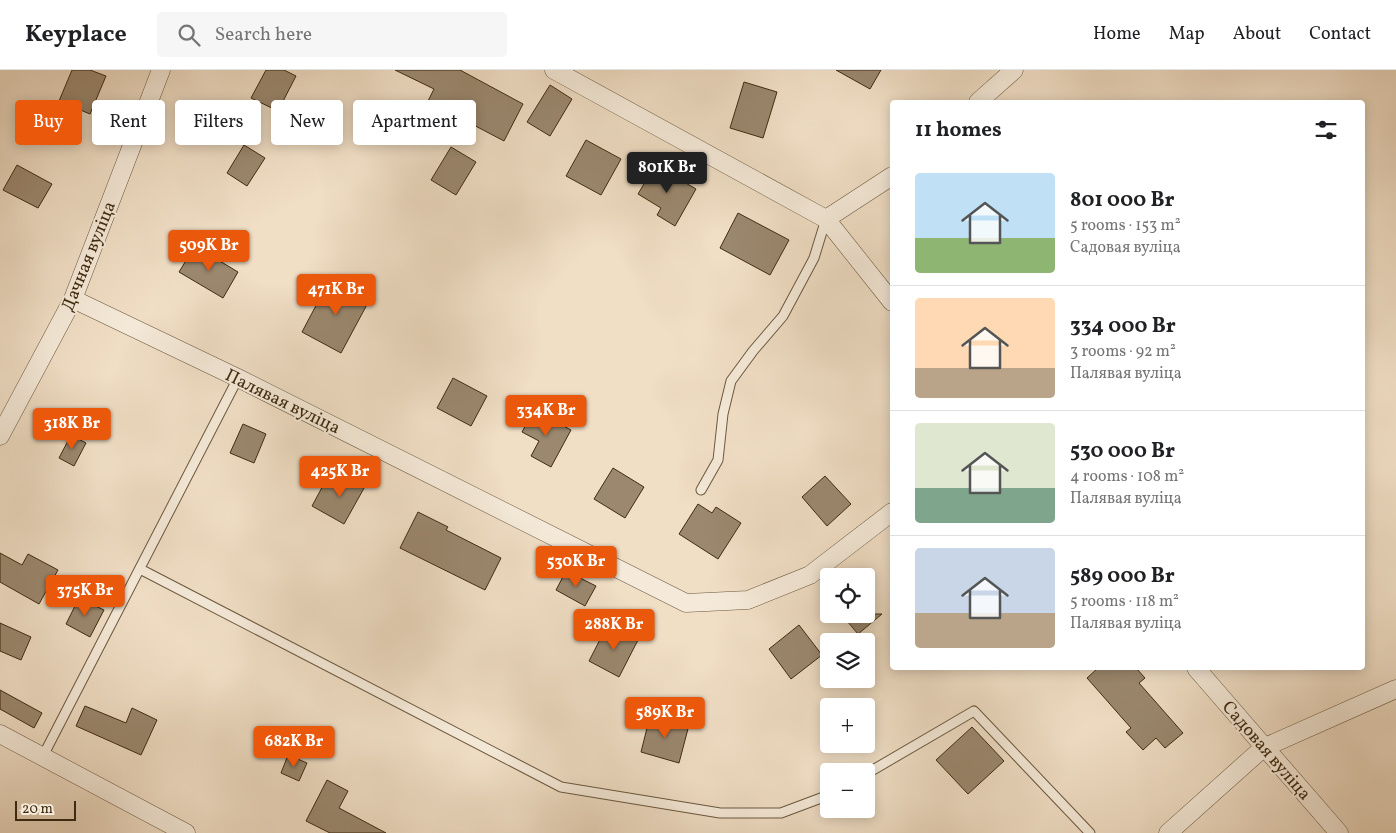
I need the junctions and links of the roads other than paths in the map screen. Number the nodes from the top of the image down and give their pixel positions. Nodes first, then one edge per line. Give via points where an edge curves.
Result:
1 (161, 70) edge
2 (554, 70) edge
3 (1014, 70) edge
4 (980, 100) edge
5 (890, 177) edge
6 (826, 219) junction
7 (73, 299) junction
8 (890, 299) edge
9 (238, 378) junction
10 (0, 436) edge
11 (701, 490) dead end
12 (890, 514) edge
13 (140, 569) junction
14 (1198, 670) edge
15 (1396, 689) edge
16 (0, 734) edge
17 (1263, 748) junction
18 (43, 756) junction
19 (875, 769) edge
20 (820, 798) edge
21 (186, 833) edge
22 (1090, 833) edge
23 (1168, 833) edge
24 (1338, 833) edge

1 - 7 street, Дачная вуліца
2 - 6 street
3 - 4 street
5 - 6 street
6 - 8 street
6 - 11 lane via 814,258 783,316 732,381 722,414 718,460
7 - 9 street, Палявая вуліца
7 - 10 street, Дачная вуліца
9 - 12 street, Палявая вуліца via 686,603 748,600 810,575
9 - 13 lane
13 - 18 lane
13 - 20 lane via 561,787 720,813 781,813
14 - 17 street, Садовая вуліца
15 - 17 street
16 - 18 street
17 - 23 street
17 - 24 street, Садовая вуліца
18 - 21 street
19 - 22 lane via 974,711

